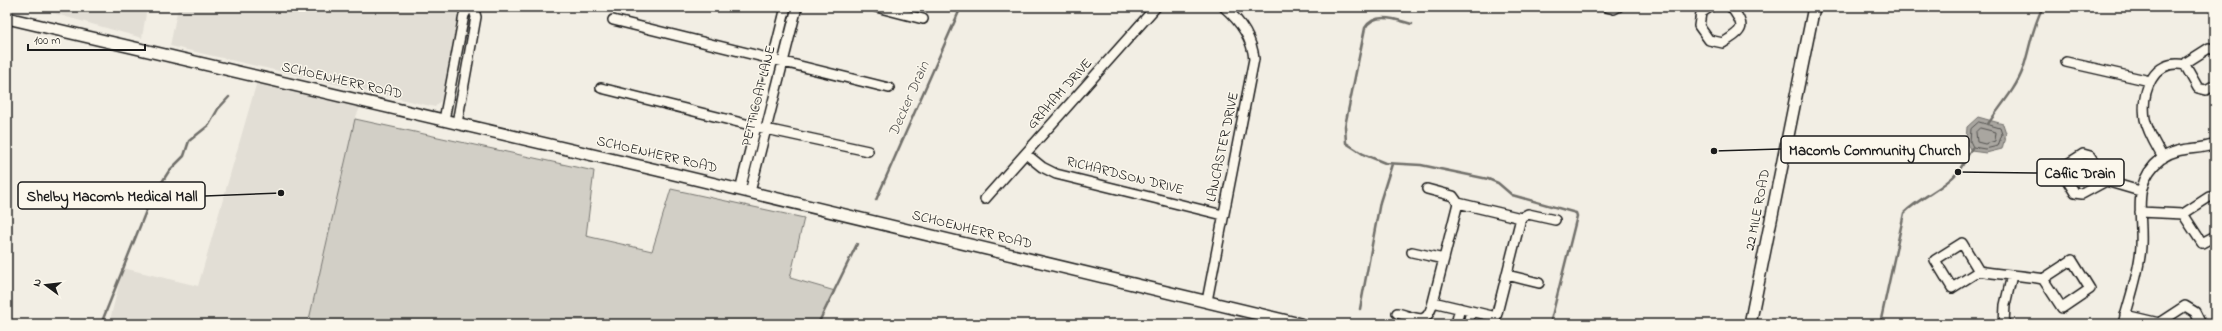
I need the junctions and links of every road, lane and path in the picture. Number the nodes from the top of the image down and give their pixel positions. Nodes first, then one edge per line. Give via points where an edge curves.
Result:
1 (469, 7) edge
2 (473, 7) edge
3 (786, 7) edge
4 (797, 7) edge
5 (876, 7) edge
6 (1156, 7) edge
7 (1224, 7) edge
8 (1606, 7) edge
9 (1618, 7) edge
10 (1710, 7) edge
11 (1731, 7) edge
12 (1814, 7) edge
13 (7, 18) edge
14 (923, 18) dead end
15 (613, 20) dead end
16 (2215, 50) edge
17 (771, 59) junction
18 (782, 62) junction
19 (2066, 62) dead end
20 (2185, 65) junction
21 (2150, 80) junction
22 (2215, 85) edge
23 (602, 88) dead end
24 (889, 88) dead end
25 (444, 120) junction
26 (457, 123) junction
27 (756, 126) junction
28 (766, 129) junction
29 (2215, 144) edge
30 (868, 151) dead end
31 (1026, 154) junction
32 (2163, 158) junction
33 (2106, 181) junction
34 (1427, 189) dead end
35 (745, 191) junction
36 (2140, 191) junction
37 (2215, 198) edge
38 (985, 199) dead end
39 (1458, 202) junction
40 (2140, 212) junction
41 (2183, 214) junction
42 (1223, 215) junction
43 (1521, 218) junction
44 (1555, 220) dead end
45 (2215, 236) edge
46 (1412, 252) dead end
47 (1444, 259) junction
48 (1979, 270) junction
49 (1507, 275) junction
50 (2012, 275) junction
51 (2043, 279) junction
52 (1539, 283) dead end
53 (1207, 301) junction
54 (1433, 302) junction
55 (1460, 308) junction
56 (1471, 311) junction
57 (1397, 313) dead end
58 (1261, 320) edge
59 (2124, 320) edge
60 (1276, 321) edge
61 (1496, 321) edge
62 (1300, 324) edge
63 (1456, 324) edge
64 (1468, 324) edge
65 (1750, 324) edge
66 (2004, 324) edge
67 (2160, 324) edge
68 (2201, 324) edge

1 - 25 street via 464,15
2 - 26 street via 476,17
3 - 17 street, PETTICOAT LANE
4 - 18 street, PETTICOAT LANE
5 - 14 street
6 - 31 street, GRAHAM DRIVE
7 - 42 street, LANCASTER DRIVE via 1247,34 1254,59
8 - 9 street
10 - 11 street via 1701,13 1699,26 1709,40 1716,43 1722,43 1738,34 1742,27 1742,21
12 - 65 street, 22 MILE ROAD
13 - 25 street, SCHOENHERR ROAD
15 - 17 street
16 - 20 street via 2209,48
17 - 18 street
17 - 27 street, PETTICOAT LANE
18 - 24 street
18 - 28 street, PETTICOAT LANE
19 - 21 street
20 - 21 street via 2161,68
20 - 22 street via 2198,88 2206,90
21 - 32 street via 2145,118 2150,135
23 - 27 street
25 - 26 street, SCHOENHERR ROAD
26 - 35 street, SCHOENHERR ROAD
27 - 28 street
27 - 35 street, PETTICOAT LANE
28 - 30 street
28 - 35 street, PETTICOAT LANE
29 - 32 street via 2178,150
31 - 38 street, GRAHAM DRIVE
31 - 42 street, RICHARDSON DRIVE via 1056,174
32 - 36 street via 2150,172
33 - 33 street via 2090,156 2083,154 2064,166 2062,172 2075,192 2082,194
33 - 36 street
34 - 39 street via 1453,196
35 - 53 street, SCHOENHERR ROAD
36 - 40 street
37 - 41 street via 2210,197
39 - 43 street
39 - 47 street
40 - 41 street
40 - 59 street via 2141,253
41 - 45 street via 2202,243
42 - 53 street, LANCASTER DRIVE
43 - 44 street via 1528,214
43 - 49 street
46 - 47 street
47 - 54 street
48 - 48 street via 1962,243 1935,260 1952,288
48 - 50 street
49 - 52 street
49 - 61 street
50 - 51 street
50 - 66 street via 2005,304
51 - 51 street via 2062,308 2090,289 2072,260
53 - 58 street, SCHOENHERR ROAD
54 - 55 street
54 - 57 street via 1430,314 1426,318
55 - 56 street
55 - 63 street
56 - 61 street
56 - 64 street
58 - 60 street, SCHOENHERR ROAD
59 - 67 street
60 - 62 street, SCHOENHERR ROAD
67 - 68 street via 2185,306 2195,312

